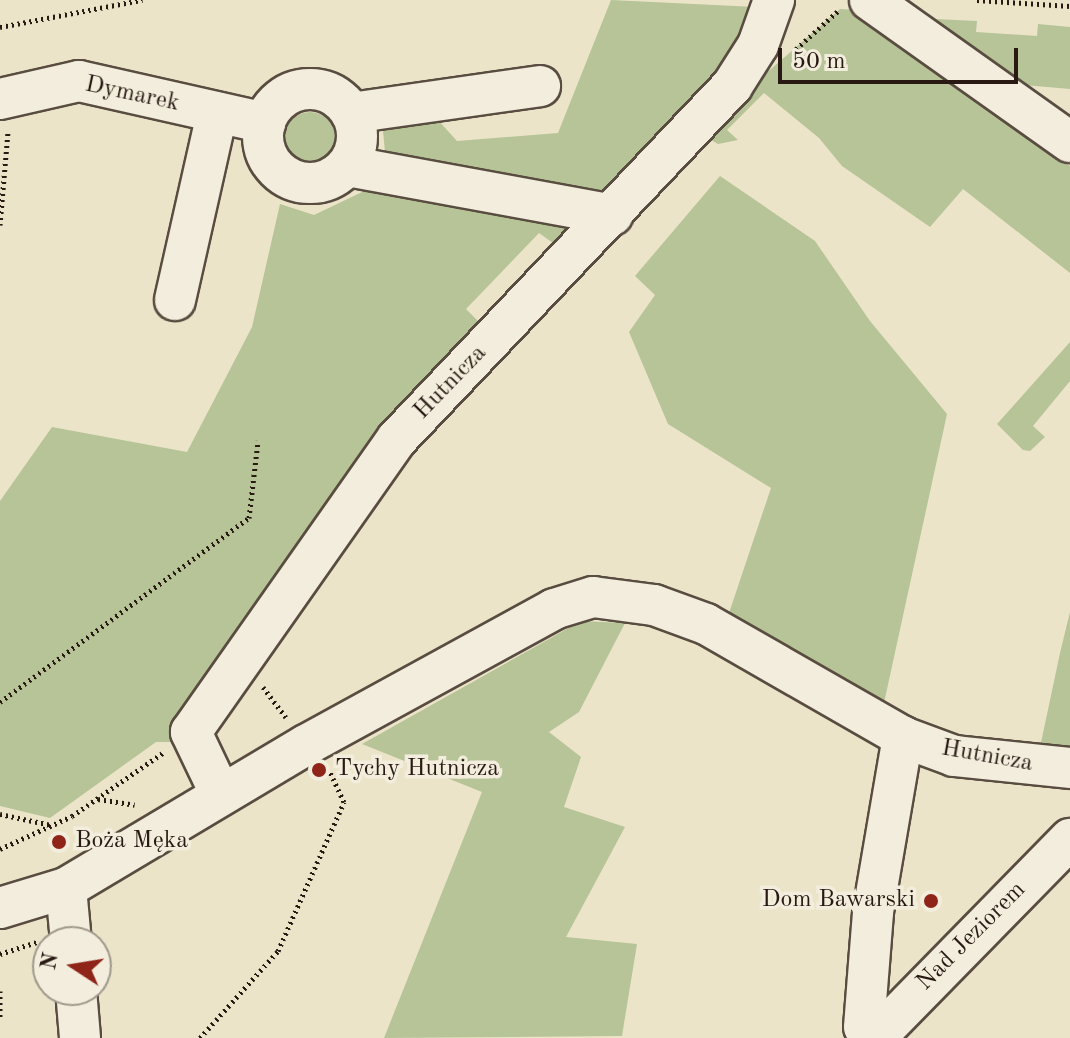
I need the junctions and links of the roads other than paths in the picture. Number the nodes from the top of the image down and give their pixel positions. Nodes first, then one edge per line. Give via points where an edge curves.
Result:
1 (774, 0) edge
2 (858, 2) edge
3 (540, 86) dead end
4 (5, 98) edge
5 (217, 113) junction
6 (351, 113) junction
7 (265, 123) junction
8 (1064, 131) edge
9 (347, 166) junction
10 (613, 215) junction
11 (175, 300) dead end
12 (903, 737) junction
13 (1070, 768) edge
14 (221, 795) junction
15 (1070, 839) edge
16 (66, 888) junction
17 (0, 908) edge
18 (70, 926) edge
19 (77, 1006) edge
20 (80, 1038) edge
21 (876, 1038) edge

1 - 10 street, Hutnicza via 758,45 732,86
2 - 8 street
3 - 6 street
4 - 5 street, Dymarek via 79,81
5 - 7 street, Dymarek
5 - 11 street
6 - 7 street via 323,91 304,89 280,101
6 - 9 street via 355,149
7 - 9 street via 269,159 289,178 316,183
9 - 10 street
10 - 14 street, Hutnicza via 397,439 191,732
12 - 13 street, Hutnicza via 954,756
12 - 14 street, Hutnicza via 706,624 654,605 593,597 554,609
12 - 21 street, Nad Jeziorem via 873,912 864,1027
14 - 16 street, Hutnicza
15 - 21 street, Nad Jeziorem
16 - 17 street, Hutnicza
16 - 18 street
19 - 20 street

